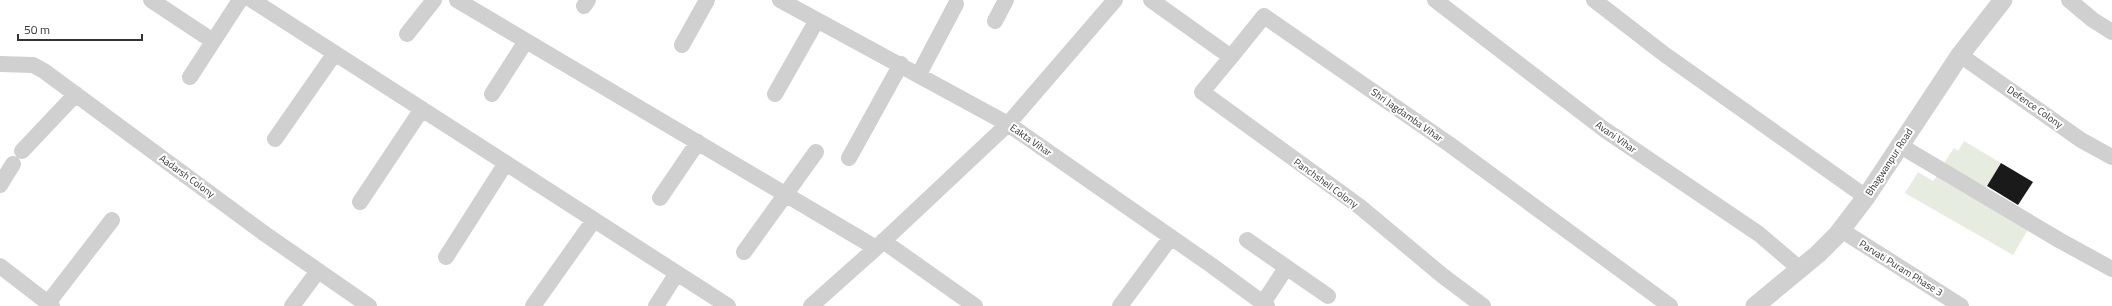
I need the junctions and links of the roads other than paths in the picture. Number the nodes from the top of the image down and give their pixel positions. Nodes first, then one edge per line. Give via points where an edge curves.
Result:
1 (151, 0) edge
2 (240, 0) edge
3 (252, 0) edge
4 (434, 0) edge
5 (458, 0) edge
6 (707, 0) edge
7 (780, 0) edge
8 (1006, 0) edge
9 (1115, 0) edge
10 (1151, 0) edge
11 (1435, 0) edge
12 (1594, 0) edge
13 (2003, 0) edge
14 (2069, 0) edge
15 (956, 4) dead end
16 (816, 20) junction
17 (995, 21) dead end
18 (2112, 32) edge
19 (407, 34) dead end
20 (213, 41) junction
21 (526, 41) junction
22 (682, 45) dead end
23 (335, 53) junction
24 (1960, 55) junction
25 (1231, 57) junction
26 (0, 64) edge
27 (901, 64) junction
28 (919, 74) junction
29 (190, 77) dead end
30 (76, 94) junction
31 (492, 94) dead end
32 (776, 94) dead end
33 (422, 109) junction
34 (1008, 124) junction
35 (274, 139) dead end
36 (698, 142) junction
37 (1899, 145) junction
38 (22, 151) dead end
39 (816, 152) dead end
40 (2112, 157) edge
41 (849, 158) dead end
42 (506, 163) junction
43 (13, 164) dead end
44 (0, 185) edge
45 (785, 194) junction
46 (1866, 197) junction
47 (660, 198) dead end
48 (360, 202) dead end
49 (112, 220) dead end
50 (594, 220) junction
51 (1841, 230) junction
52 (1171, 237) junction
53 (1247, 240) dead end
54 (880, 245) junction
55 (744, 252) dead end
56 (446, 257) dead end
57 (0, 266) edge
58 (1286, 268) junction
59 (1800, 269) junction
60 (2112, 269) edge
61 (318, 270) junction
62 (677, 273) junction
63 (1328, 296) dead end
64 (50, 305) edge
65 (1265, 305) edge
66 (292, 306) edge
67 (368, 306) edge
68 (533, 306) edge
69 (656, 306) edge
70 (728, 306) edge
71 (811, 306) edge
72 (975, 306) edge
73 (1120, 306) edge
74 (1483, 306) edge
75 (1670, 306) edge
76 (1755, 306) edge
77 (1961, 306) edge

1 - 20 street
2 - 20 street
3 - 23 street
4 - 19 street
5 - 21 street
6 - 22 street
7 - 16 street, Eakta Vihar
8 - 17 street
9 - 34 street
10 - 25 street
11 - 59 street, Avani Vihar via 1605,130 1759,234
12 - 46 street via 1664,54
13 - 24 street, Bhagwanpur Road
14 - 18 street
15 - 28 street
16 - 27 street, Eakta Vihar
16 - 32 street
20 - 29 street
21 - 31 street
21 - 36 street
23 - 33 street
23 - 35 street
24 - 37 street, Bhagwanpur Road
24 - 40 street, Defence Colony via 2080,140
25 - 74 street, Panchshell Colony via 1202,92 1359,206
25 - 75 street, Shri Jagdamba Vihar via 1264,16 1449,144
26 - 30 street, Aadarsh Colony via 33,65
27 - 28 street, Eakta Vihar
27 - 41 street
28 - 34 street, Eakta Vihar
30 - 38 street
30 - 61 street, Aadarsh Colony via 265,234
33 - 42 street
33 - 48 street
34 - 52 street, Eakta Vihar
34 - 54 street
36 - 45 street
36 - 47 street
37 - 46 street, Bhagwanpur Road
37 - 60 street
39 - 45 street
42 - 50 street
42 - 56 street
43 - 44 street
45 - 54 street
45 - 55 street
46 - 51 street, Bhagwanpur Road
49 - 64 street
50 - 62 street
50 - 68 street
51 - 59 street, Bhagwanpur Road
51 - 77 street, Parvati Puram Phase 3
52 - 65 street, Eakta Vihar
52 - 73 street
53 - 58 street
54 - 71 street
54 - 72 street
57 - 64 street
58 - 63 street
58 - 65 street
59 - 76 street, Bhagwanpur Road
61 - 66 street
61 - 67 street, Aadarsh Colony
62 - 69 street
62 - 70 street

